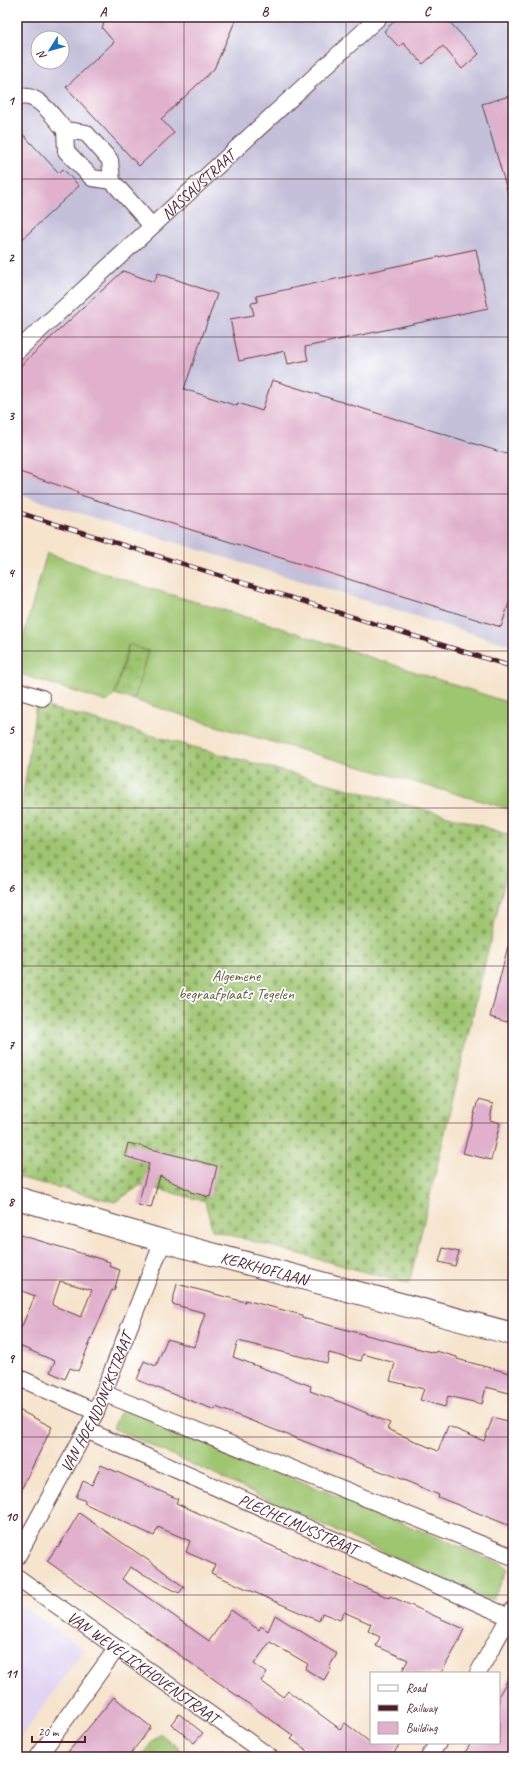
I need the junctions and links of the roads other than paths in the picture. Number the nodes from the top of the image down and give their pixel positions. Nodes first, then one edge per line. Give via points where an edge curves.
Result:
1 (379, 17) edge
2 (20, 97) edge
3 (65, 130) junction
4 (112, 181) junction
5 (152, 226) junction
6 (17, 351) edge
7 (17, 690) edge
8 (42, 698) dead end
9 (17, 1198) edge
10 (163, 1241) junction
11 (513, 1334) edge
12 (17, 1377) edge
13 (103, 1393) junction
14 (96, 1412) junction
15 (86, 1430) junction
16 (17, 1557) edge
17 (513, 1557) edge
18 (17, 1576) edge
19 (511, 1614) edge
20 (117, 1648) junction
21 (479, 1672) edge
22 (437, 1744) edge
23 (38, 1757) edge
24 (270, 1757) edge
25 (429, 1757) edge

1 - 5 street, NASSAUSTRAAT
2 - 3 street via 37,99
3 - 4 street via 86,133 110,160
3 - 4 street via 66,151 92,178
4 - 5 street
5 - 6 street, NASSAUSTRAAT
7 - 8 street
9 - 10 street, KERKHOFLAAN
10 - 11 street, KERKHOFLAAN
10 - 13 street, VAN HOENDONCKSTRAAT
12 - 14 street
13 - 14 street, VAN HOENDONCKSTRAAT
13 - 17 street
14 - 15 street, VAN HOENDONCKSTRAAT
15 - 16 street, VAN HOENDONCKSTRAAT
15 - 19 street, PLECHELMUSSTRAAT
18 - 20 street, VAN WEVELICKHOVENSTRAAT
19 - 21 street
20 - 23 street
20 - 24 street, VAN WEVELICKHOVENSTRAAT
22 - 25 street

